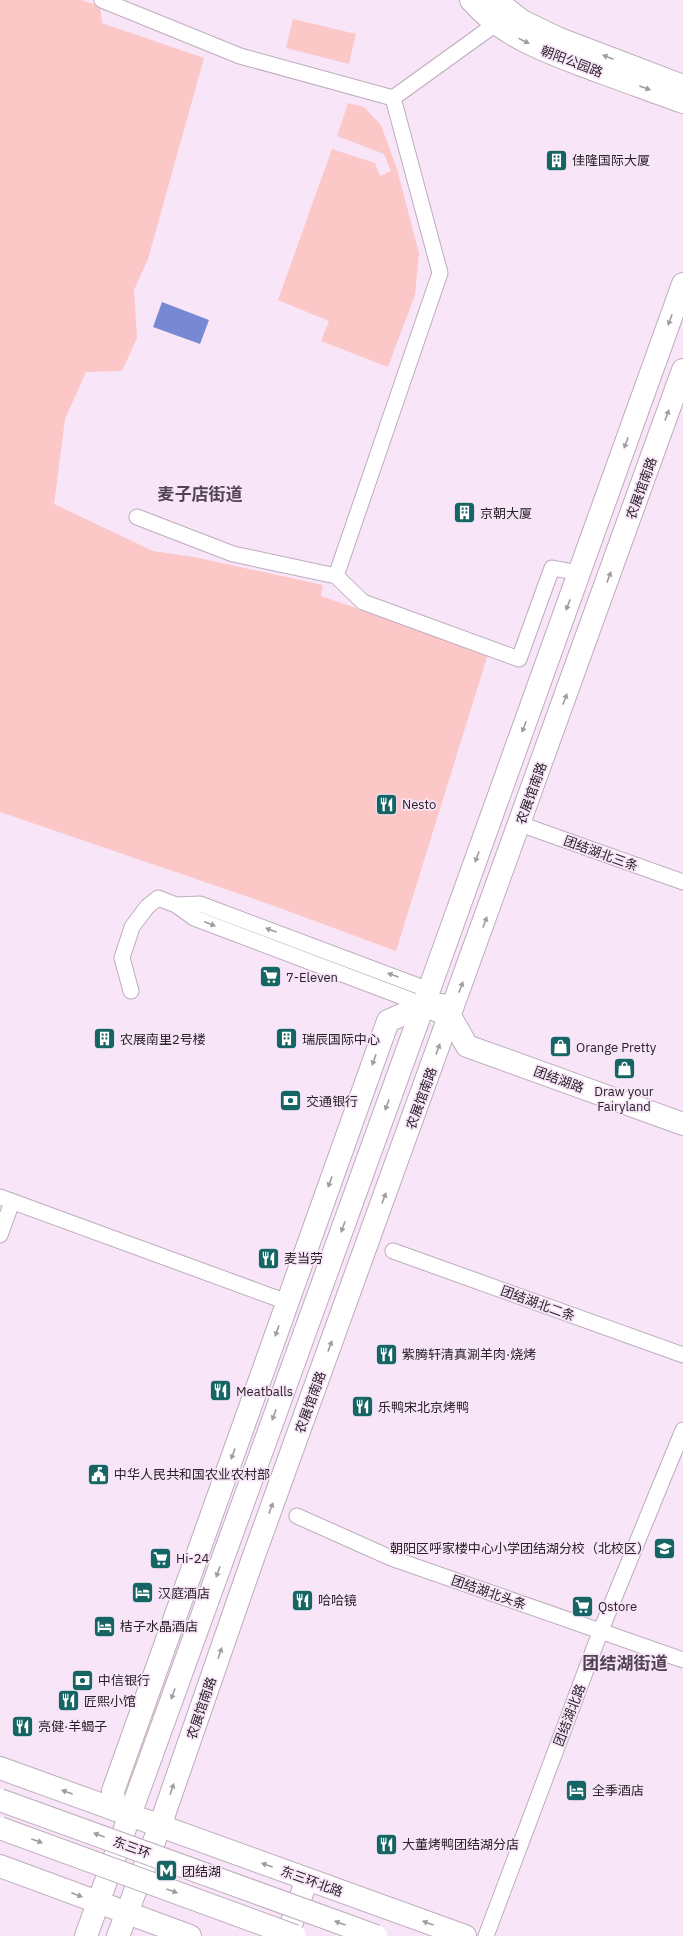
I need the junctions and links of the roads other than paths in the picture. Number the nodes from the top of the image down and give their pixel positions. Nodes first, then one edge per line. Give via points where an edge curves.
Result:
1 (102, 0) edge
2 (471, 0) edge
3 (495, 0) edge
4 (497, 23) junction
5 (683, 86) edge
6 (393, 98) junction
7 (683, 102) edge
8 (683, 284) edge
9 (683, 370) edge
10 (137, 516) dead end
11 (579, 573) junction
12 (336, 576) junction
13 (520, 824) junction
14 (683, 882) edge
15 (131, 991) dead end
16 (427, 997) junction
17 (450, 1016) junction
18 (683, 1124) edge
19 (6, 1199) edge
20 (0, 1235) edge
21 (393, 1251) dead end
22 (287, 1302) junction
23 (683, 1355) edge
24 (683, 1430) edge
25 (297, 1516) dead end
26 (601, 1630) junction
27 (683, 1660) edge
28 (1, 1772) edge
29 (0, 1800) edge
30 (122, 1812) junction
31 (160, 1826) junction
32 (0, 1828) edge
33 (0, 1866) edge
34 (308, 1879) junction
35 (98, 1903) junction
36 (126, 1914) junction
37 (86, 1936) edge
38 (118, 1936) edge
39 (190, 1936) edge
40 (287, 1936) edge
41 (295, 1936) edge
42 (376, 1936) edge
43 (465, 1936) edge
44 (486, 1936) edge

1 - 6 street via 240,56
2 - 4 main road, 朝阳公园路
5 -> 3 main road, 朝阳公园路 via 557,38 522,21
4 - 6 street
4 -> 7 main road, 朝阳公园路 via 514,36 549,53
6 - 12 street via 440,273
8 -> 11 main road
13 -> 9 main road, 农展馆南路
10 - 12 street via 233,554
11 - 12 street via 552,568 519,658 363,602
11 -> 16 main road
13 - 14 street, 团结湖北三条
17 -> 13 main road, 农展馆南路
15 - 16 street via 122,958 132,927 158,898 176,905 200,904
16 - 17 main road, 团结湖路
16 -> 22 main road via 388,1020
16 -> 30 main road
17 - 18 main road, 团结湖路 via 467,1046
31 -> 17 main road, 农展馆南路 via 252,1561
19 - 20 street
19 - 22 street
21 - 23 street, 团结湖北二条
22 -> 30 main road via 113,1791
24 - 26 street, 团结湖北路
25 - 26 street, 团结湖北头条 via 391,1558
26 - 27 street, 团结湖北头条
26 - 44 street, 团结湖北路
30 -> 28 main road
42 -> 29 main road, 东三环, bridge
30 - 31 main road, 东三环北路
30 - 35 main road
34 -> 31 main road, 东三环北路
31 - 36 main road, 农展馆南路
32 -> 41 main road, bridge
33 -> 35 main road
34 - 40 main road
43 -> 34 main road, 东三环北路
35 - 36 main road
35 - 37 main road
36 - 38 main road, 农展馆南路
36 - 39 main road

